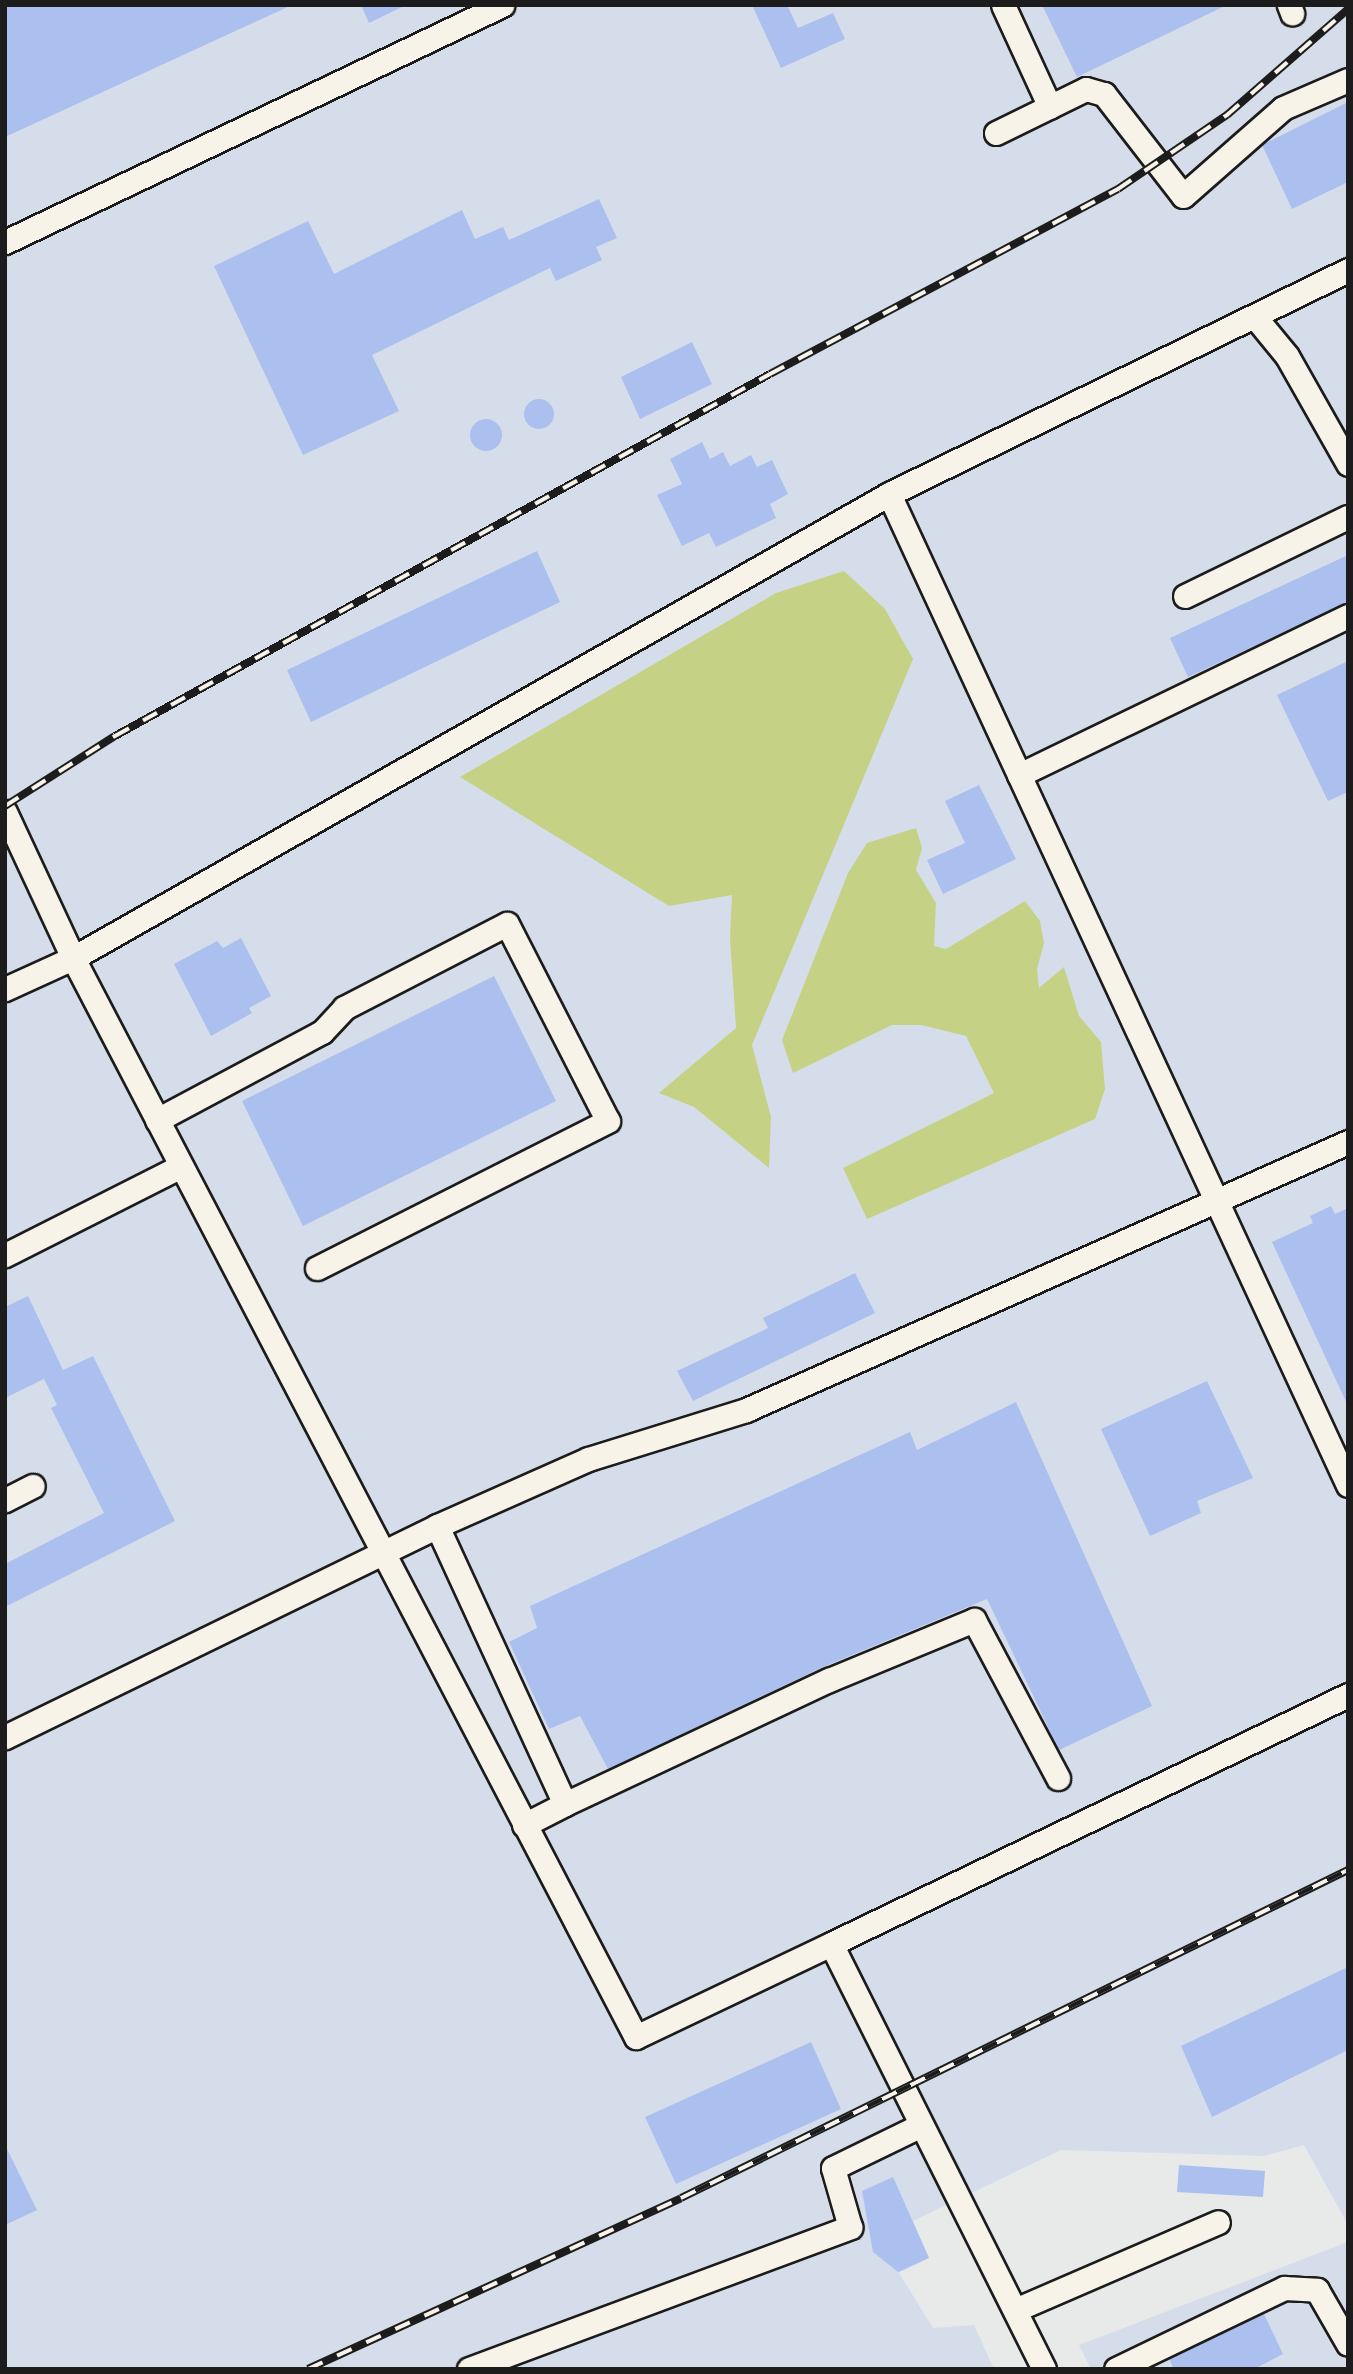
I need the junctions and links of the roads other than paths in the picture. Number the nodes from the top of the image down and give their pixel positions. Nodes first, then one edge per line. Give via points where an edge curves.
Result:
1 (502, 5) edge
2 (1003, 5) edge
3 (1348, 80) edge
4 (1049, 107) junction
5 (996, 133) dead end
6 (5, 242) edge
7 (1348, 270) edge
8 (1255, 317) junction
9 (1348, 464) edge
10 (889, 494) junction
11 (1348, 517) edge
12 (1185, 596) dead end
13 (1348, 617) edge
14 (1019, 775) junction
15 (5, 813) edge
16 (74, 958) junction
17 (5, 989) edge
18 (157, 1120) junction
19 (1348, 1142) edge
20 (181, 1166) junction
21 (1216, 1201) junction
22 (5, 1255) edge
23 (317, 1268) dead end
24 (1348, 1485) edge
25 (33, 1486) dead end
26 (5, 1500) edge
27 (437, 1526) junction
28 (382, 1554) junction
29 (1348, 1695) edge
30 (5, 1737) edge
31 (1058, 1779) dead end
32 (565, 1804) junction
33 (524, 1825) junction
34 (831, 1944) junction
35 (921, 2125) junction
36 (1217, 2222) dead end
37 (1015, 2310) junction
38 (1348, 2344) edge
39 (469, 2369) edge
40 (1044, 2369) edge
41 (1116, 2369) edge

1 - 6 street
2 - 4 street
3 - 4 street via 1283,108 1183,196 1104,94 1086,89
4 - 5 street
7 - 8 street
8 - 9 street via 1287,356
8 - 10 street
10 - 14 street
10 - 16 street
11 - 12 street
13 - 14 street
14 - 21 street
15 - 16 street
16 - 17 street
16 - 18 street
18 - 20 street
18 - 23 street via 322,1032 344,1008 507,924 608,1121
19 - 21 street
20 - 22 street
20 - 28 street
21 - 24 street
21 - 27 street via 747,1410 588,1459
25 - 26 street
27 - 28 street
27 - 32 street
28 - 30 street
28 - 33 street
29 - 34 street
31 - 32 street via 974,1620 829,1680
32 - 33 street
33 - 34 street via 636,2037
34 - 35 street
35 - 37 street
35 - 39 street via 833,2168 850,2227
36 - 37 street
37 - 40 street
38 - 41 street via 1317,2290 1284,2288

